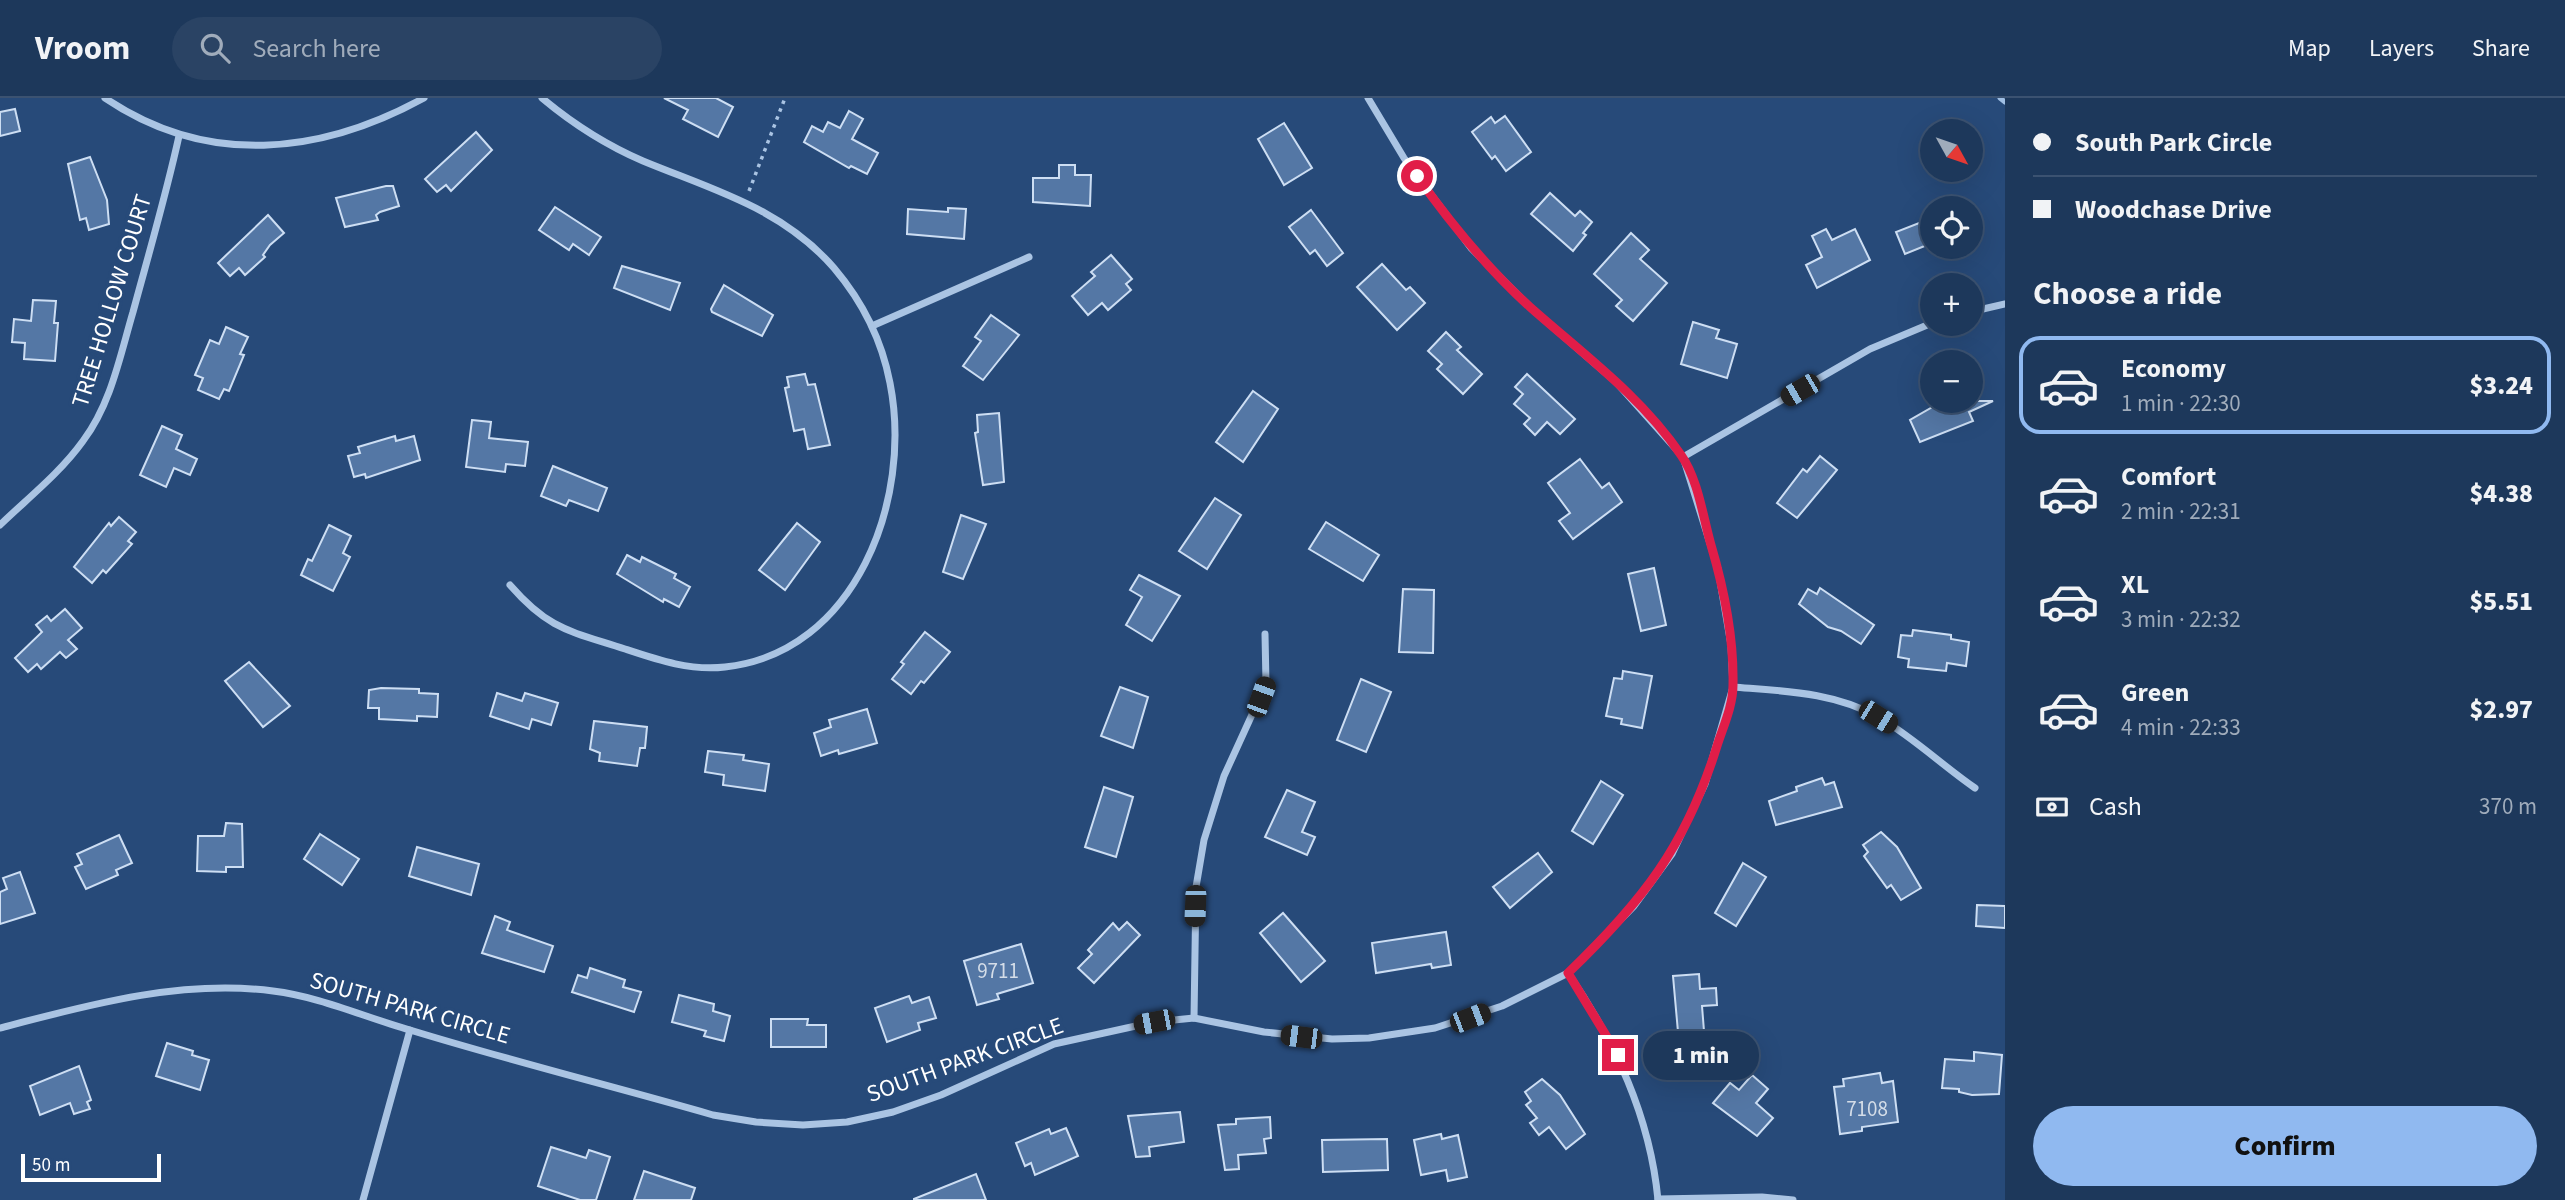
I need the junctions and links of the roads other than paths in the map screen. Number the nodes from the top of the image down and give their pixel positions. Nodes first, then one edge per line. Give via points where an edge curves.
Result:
1 (105, 98) edge
2 (424, 98) edge
3 (542, 98) edge
4 (1368, 98) edge
5 (179, 136) junction
6 (1028, 257) dead end
7 (2005, 304) edge
8 (1983, 309) edge
9 (872, 326) junction
10 (1920, 328) edge
11 (1683, 457) junction
12 (0, 525) edge
13 (510, 585) dead end
14 (1265, 634) dead end
15 (1734, 687) junction
16 (1975, 788) dead end
17 (1568, 973) junction
18 (1194, 1018) junction
19 (0, 1028) edge
20 (410, 1030) junction
21 (364, 1199) edge
22 (1658, 1200) edge
23 (1793, 1200) edge

1 - 5 street
2 - 5 street via 379,122 324,139 267,145
3 - 9 street via 601,140 746,200 785,223 834,268
4 - 11 street, SOUTH PARK CIRCLE via 1404,158 1471,248 1615,381
5 - 12 street, TREE HOLLOW COURT via 120,355 99,415 62,467
6 - 9 street
7 - 8 street
9 - 13 street via 893,402 891,482 880,530 863,569 838,606 807,637 759,661 723,668 686,667 558,628 532,610
10 - 11 street via 1870,349
11 - 15 street, SOUTH PARK CIRCLE via 1718,569
14 - 18 street via 1266,684 1224,776 1203,840 1196,887
15 - 16 street via 1818,696 1861,709 1900,731
15 - 17 street, SOUTH PARK CIRCLE via 1705,784 1672,854 1634,906
17 - 18 street, SOUTH PARK CIRCLE via 1470,1018 1402,1035 1301,1037
17 - 22 street via 1627,1073 1651,1154
18 - 20 street, SOUTH PARK CIRCLE via 1054,1044 893,1112 803,1125 713,1115
19 - 20 street, SOUTH PARK CIRCLE via 116,1000 216,988 323,1000
20 - 21 street
22 - 23 street

